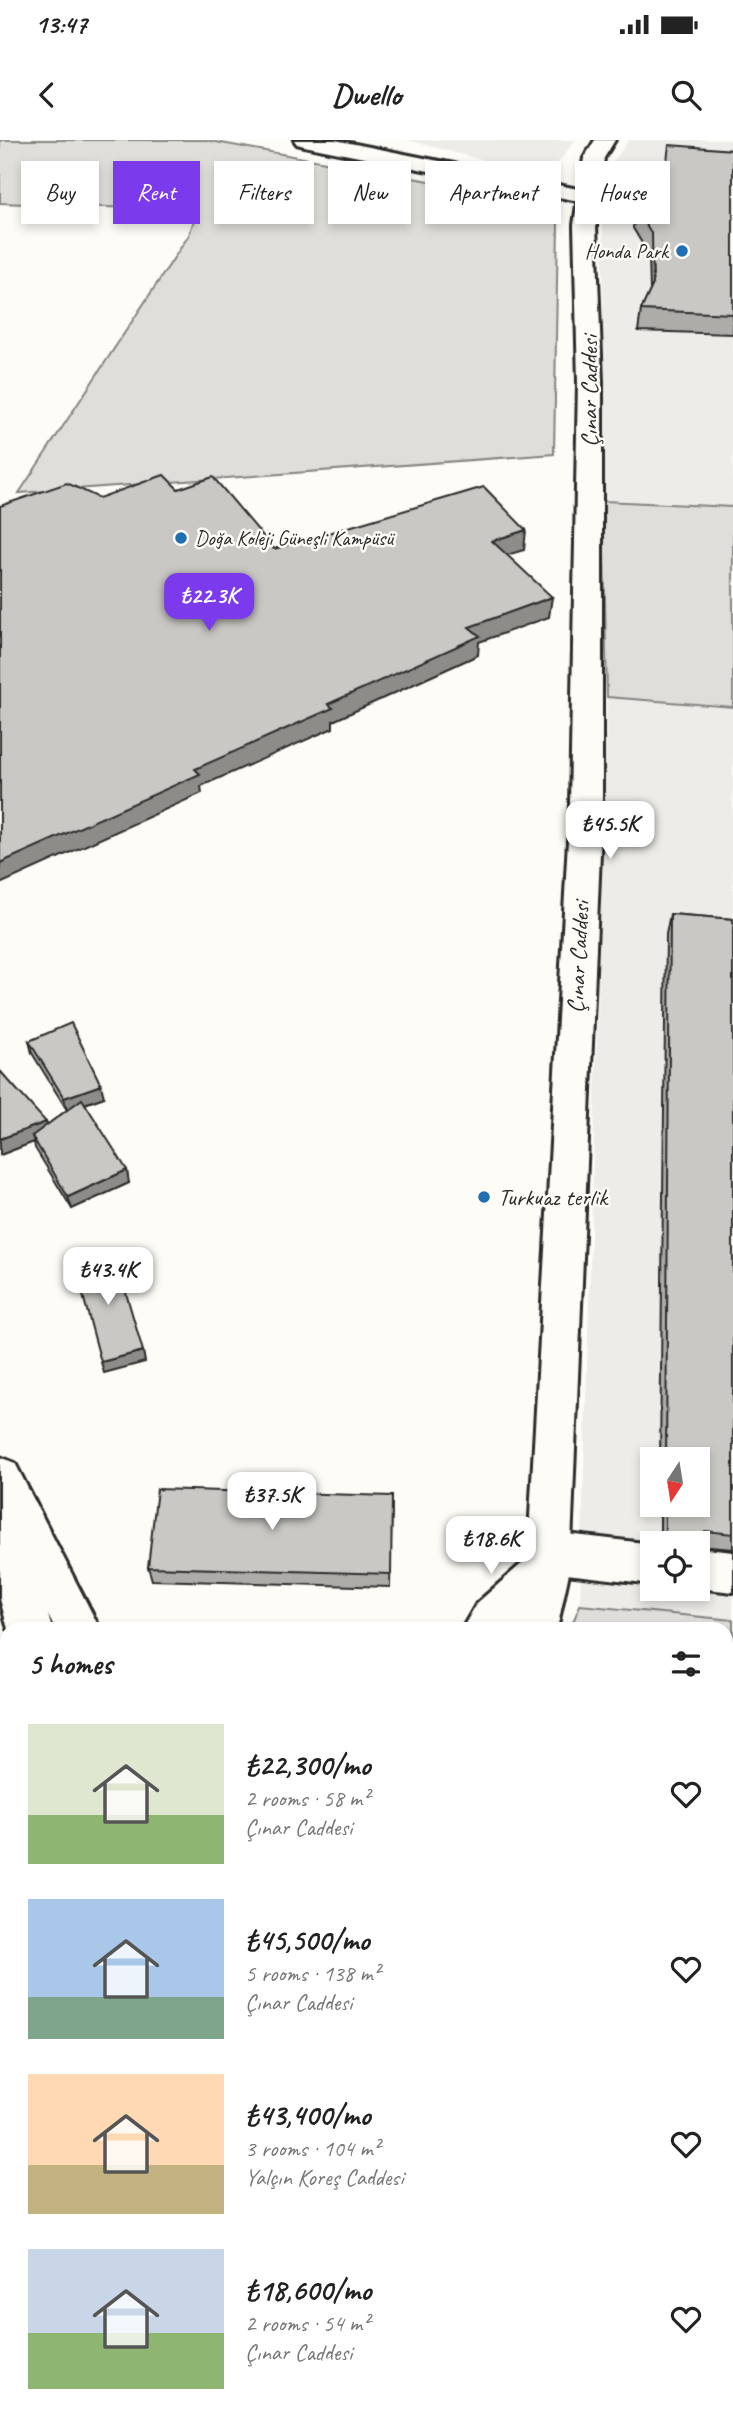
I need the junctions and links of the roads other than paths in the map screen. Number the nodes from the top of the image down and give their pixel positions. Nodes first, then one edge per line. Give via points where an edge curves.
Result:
1 (304, 140) edge
2 (605, 140) edge
3 (594, 161) edge
4 (575, 194) edge
5 (585, 224) edge
6 (0, 1476) edge
7 (0, 1519) edge
8 (549, 1560) junction
9 (640, 1564) edge
10 (710, 1570) edge
11 (733, 1572) edge
12 (28, 1622) edge
13 (74, 1622) edge
14 (491, 1622) edge
15 (536, 1622) edge

1 - 4 main road
2 - 3 main road, Çınar Caddesi
5 - 8 main road, Çınar Caddesi via 590,382 586,804
6 - 13 main road
7 - 12 main road
8 - 9 main road
8 - 14 main road
8 - 15 main road, Çınar Caddesi
10 - 11 main road

